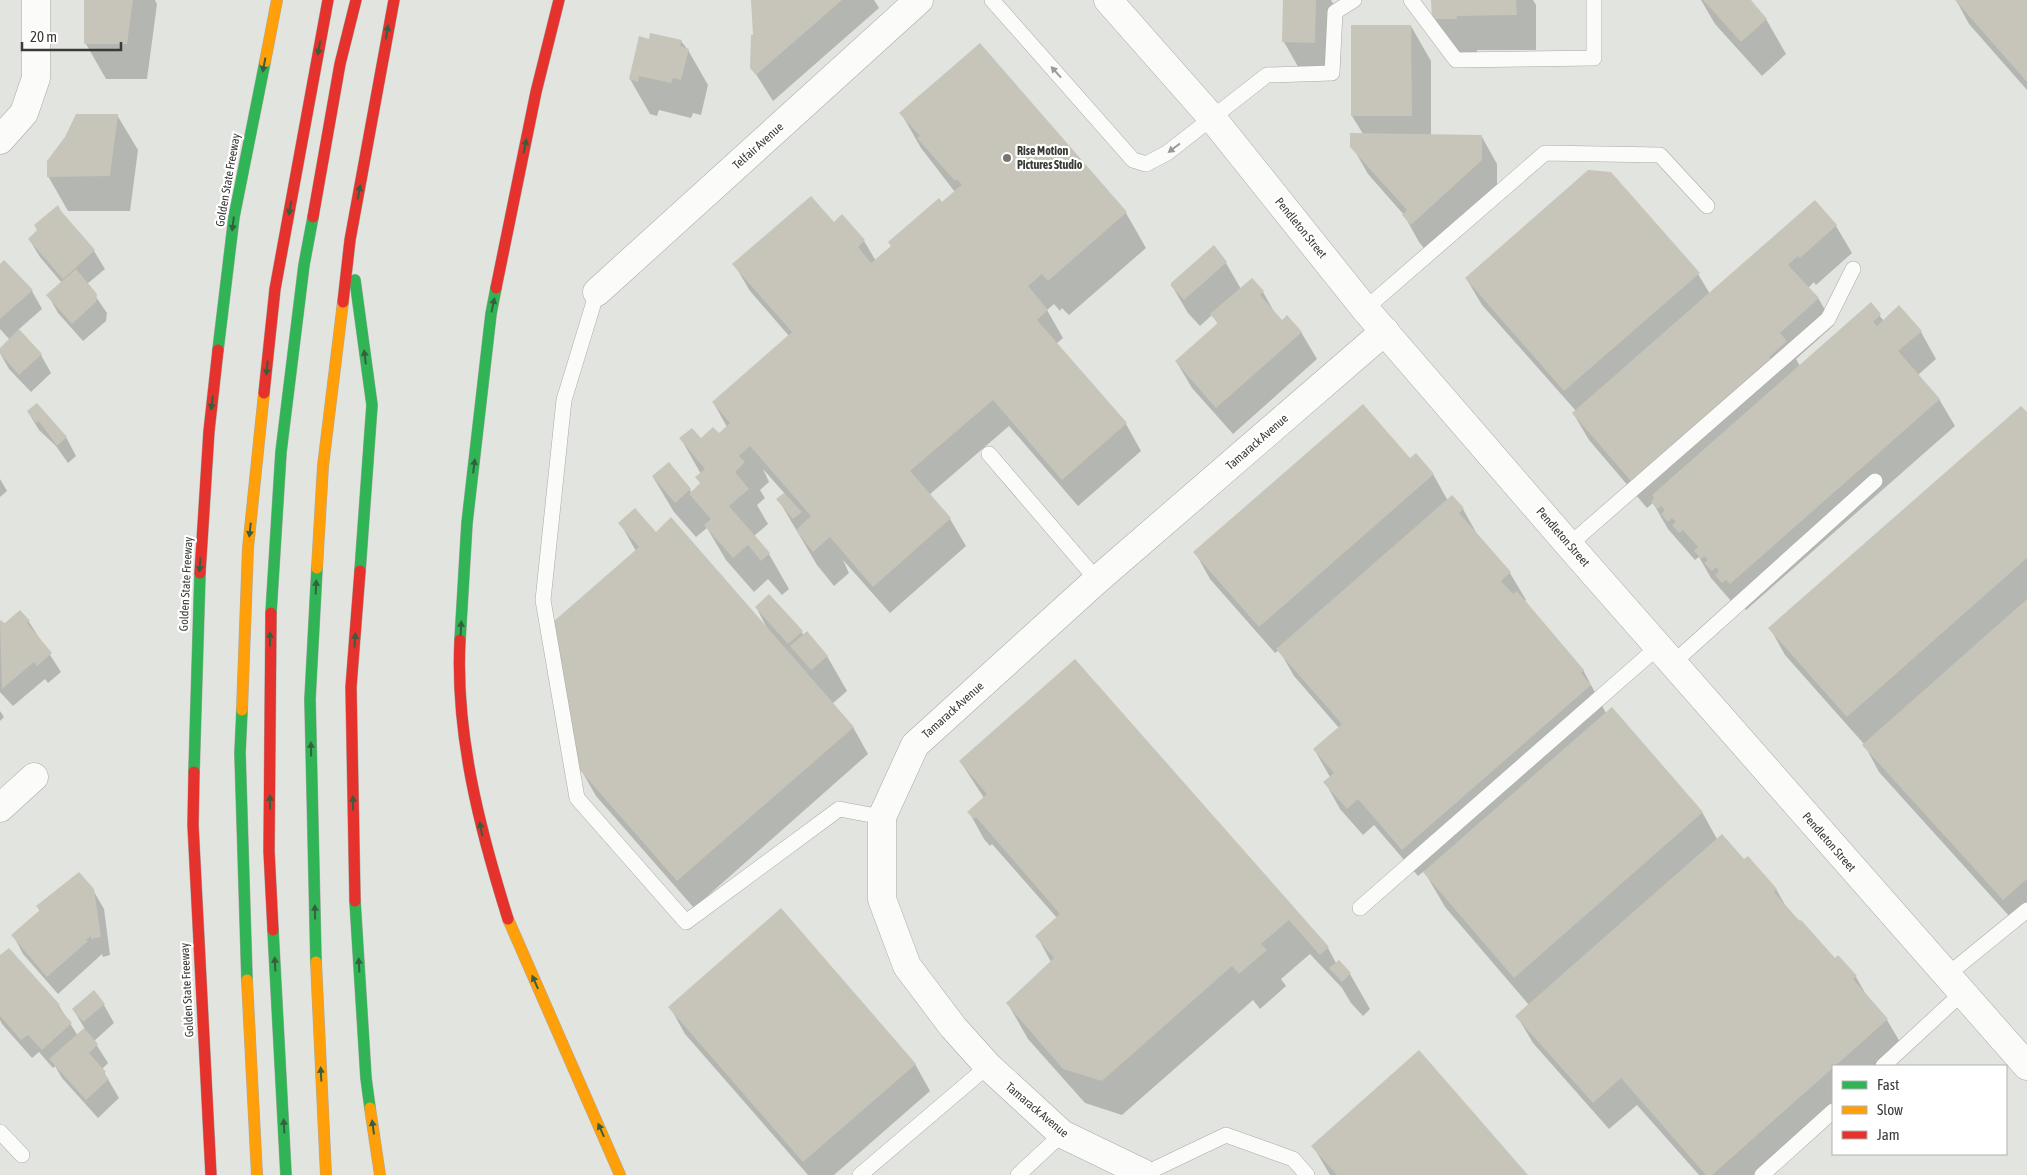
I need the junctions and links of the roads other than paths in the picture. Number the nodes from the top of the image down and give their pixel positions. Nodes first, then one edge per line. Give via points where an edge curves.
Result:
1 (36, 0) edge
2 (278, 0) edge
3 (328, 0) edge
4 (356, 0) edge
5 (394, 0) edge
6 (559, 0) edge
7 (919, 0) edge
8 (992, 0) edge
9 (1108, 0) edge
10 (1354, 0) edge
11 (1411, 0) edge
12 (1594, 0) edge
13 (1213, 119) junction
14 (0, 140) edge
15 (1707, 206) dead end
16 (350, 240) junction
17 (1853, 269) dead end
18 (597, 292) joint
19 (1365, 309) junction
20 (1385, 331) junction
21 (989, 454) dead end
22 (1875, 480) dead end
23 (1569, 545) junction
24 (1097, 580) junction
25 (1666, 655) junction
26 (34, 777) dead end
27 (0, 808) edge
28 (882, 817) junction
29 (1360, 908) dead end
30 (2027, 910) edge
31 (1954, 985) junction
32 (1884, 1065) edge
33 (988, 1066) junction
34 (2027, 1066) edge
35 (1832, 1112) edge
36 (0, 1132) edge
37 (1062, 1134) junction
38 (22, 1155) dead end
39 (1142, 1174) edge
40 (211, 1175) edge
41 (257, 1175) edge
42 (286, 1175) edge
43 (326, 1175) edge
44 (380, 1175) edge
45 (620, 1175) edge
46 (860, 1175) edge
47 (1018, 1175) edge
48 (1307, 1175) edge
49 (1762, 1175) edge

1 - 14 street via 36,78 24,113
2 -> 40 highway, Golden State Freeway via 234,217 209,431 199,590 193,825
3 -> 41 highway via 275,289 248,548 240,753 248,1025
42 -> 4 highway via 270,851 270,591 281,452 304,265 340,64
16 -> 5 highway
45 -> 6 highway via 508,921 485,846 469,765 458,677 467,524 491,314 536,92
7 - 18 street, Telfair Avenue
13 -> 8 lane via 1168,153 1146,164 1133,160
9 - 13 street, Pendleton Street
10 - 13 lane via 1335,12 1332,73 1267,75
11 - 12 lane via 1456,60 1594,58
13 - 19 street, Pendleton Street
15 - 19 lane via 1660,155 1545,153
43 -> 16 highway via 317,998 310,698 323,466
44 -> 16 highway via 365,1069 354,882 351,687 372,405
17 - 23 lane via 1828,320
18 - 28 lane via 564,400 543,600 577,798 686,922 838,809
19 - 20 street, Pendleton Street
20 - 23 street, Pendleton Street
20 - 24 street, Tamarack Avenue
21 - 24 lane
22 - 25 lane
23 - 25 street, Pendleton Street
24 - 28 street, Tamarack Avenue via 915,745
25 - 29 lane
25 - 31 street, Pendleton Street
26 - 27 street
28 - 33 street, Tamarack Avenue via 882,899 907,966 953,1027
30 - 31 lane
31 - 32 lane
31 - 34 street, Pendleton Street
33 - 37 street, Tamarack Avenue
33 - 46 lane
35 - 49 lane
36 - 38 lane
37 - 39 street, Tamarack Avenue
37 - 47 lane
39 - 48 lane via 1226,1135 1293,1159

